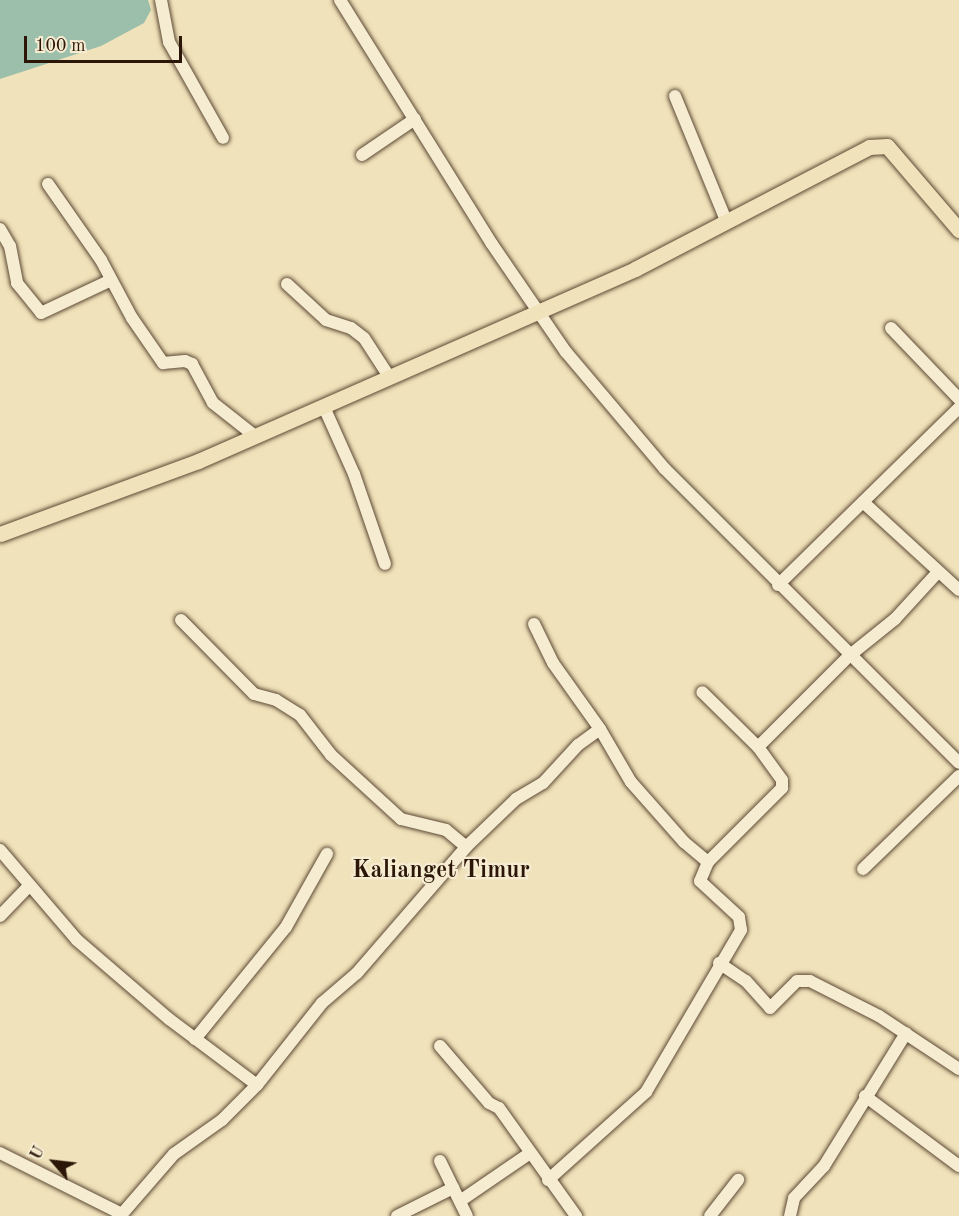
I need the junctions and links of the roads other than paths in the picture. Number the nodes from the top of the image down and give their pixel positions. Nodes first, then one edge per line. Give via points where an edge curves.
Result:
1 (161, 0) edge
2 (340, 0) edge
3 (675, 96) dead end
4 (415, 119) junction
5 (223, 138) dead end
6 (362, 155) dead end
7 (48, 184) dead end
8 (727, 223) junction
9 (0, 229) edge
10 (959, 230) edge
11 (111, 280) junction
12 (286, 284) dead end
13 (538, 309) junction
14 (891, 328) dead end
15 (390, 378) junction
16 (959, 399) edge
17 (324, 407) junction
18 (959, 408) edge
19 (255, 436) junction
20 (863, 502) junction
21 (0, 534) edge
22 (385, 564) dead end
23 (938, 572) junction
24 (778, 585) junction
25 (959, 590) edge
26 (181, 620) dead end
27 (534, 624) dead end
28 (849, 656) junction
29 (702, 692) dead end
30 (600, 729) junction
31 (758, 747) junction
32 (959, 763) edge
33 (959, 776) edge
34 (466, 847) junction
35 (0, 850) edge
36 (327, 855) dead end
37 (708, 862) junction
38 (863, 869) dead end
39 (29, 886) junction
40 (0, 916) edge
41 (719, 963) junction
42 (906, 1033) junction
43 (195, 1039) junction
44 (440, 1047) dead end
45 (959, 1069) edge
46 (257, 1085) junction
47 (865, 1096) junction
48 (0, 1153) edge
49 (530, 1153) junction
50 (440, 1161) dead end
51 (959, 1166) edge
52 (548, 1180) junction
53 (738, 1180) dead end
54 (453, 1188) junction
55 (460, 1202) junction
56 (121, 1215) edge
57 (397, 1216) edge
58 (467, 1216) edge
59 (576, 1216) edge
60 (710, 1216) edge
61 (790, 1216) edge

1 - 5 street via 169,42
2 - 4 street
3 - 8 street
4 - 6 street
4 - 13 street via 492,244
7 - 11 street
8 - 10 main road via 860,151 882,144
8 - 13 main road via 635,269
9 - 11 street via 10,246 17,283 40,313 54,310
11 - 19 street via 163,363 192,364 213,403
12 - 15 street via 326,320 351,328 364,338
13 - 15 main road
13 - 24 street via 566,352 612,408
14 - 16 street
15 - 17 main road
17 - 19 main road
17 - 22 street via 354,474
18 - 20 street
19 - 21 main road
20 - 23 street
20 - 24 street
23 - 25 street
23 - 28 street via 895,619
24 - 28 street
26 - 34 street via 254,694 276,700 300,714 332,755 401,819 446,830
27 - 30 street via 553,663
28 - 31 street
28 - 32 street
29 - 31 street
30 - 34 street
30 - 37 street via 631,782 684,842
31 - 37 street via 780,774 782,788
33 - 38 street
34 - 46 street via 357,973 322,1003
35 - 39 street
36 - 43 street via 286,927
37 - 41 street via 700,882 742,922
39 - 40 street
39 - 43 street via 77,940
41 - 42 street via 746,981 770,1008 797,981 804,979
41 - 52 street via 676,1045 641,1098
42 - 45 street
42 - 47 street
43 - 46 street
44 - 49 street via 489,1103 499,1108
46 - 56 street via 222,1120 174,1154
47 - 51 street
47 - 61 street via 824,1166 794,1198
48 - 56 street
49 - 52 street
49 - 55 street
50 - 54 street
52 - 59 street
53 - 60 street
54 - 55 street
54 - 57 street
55 - 58 street

